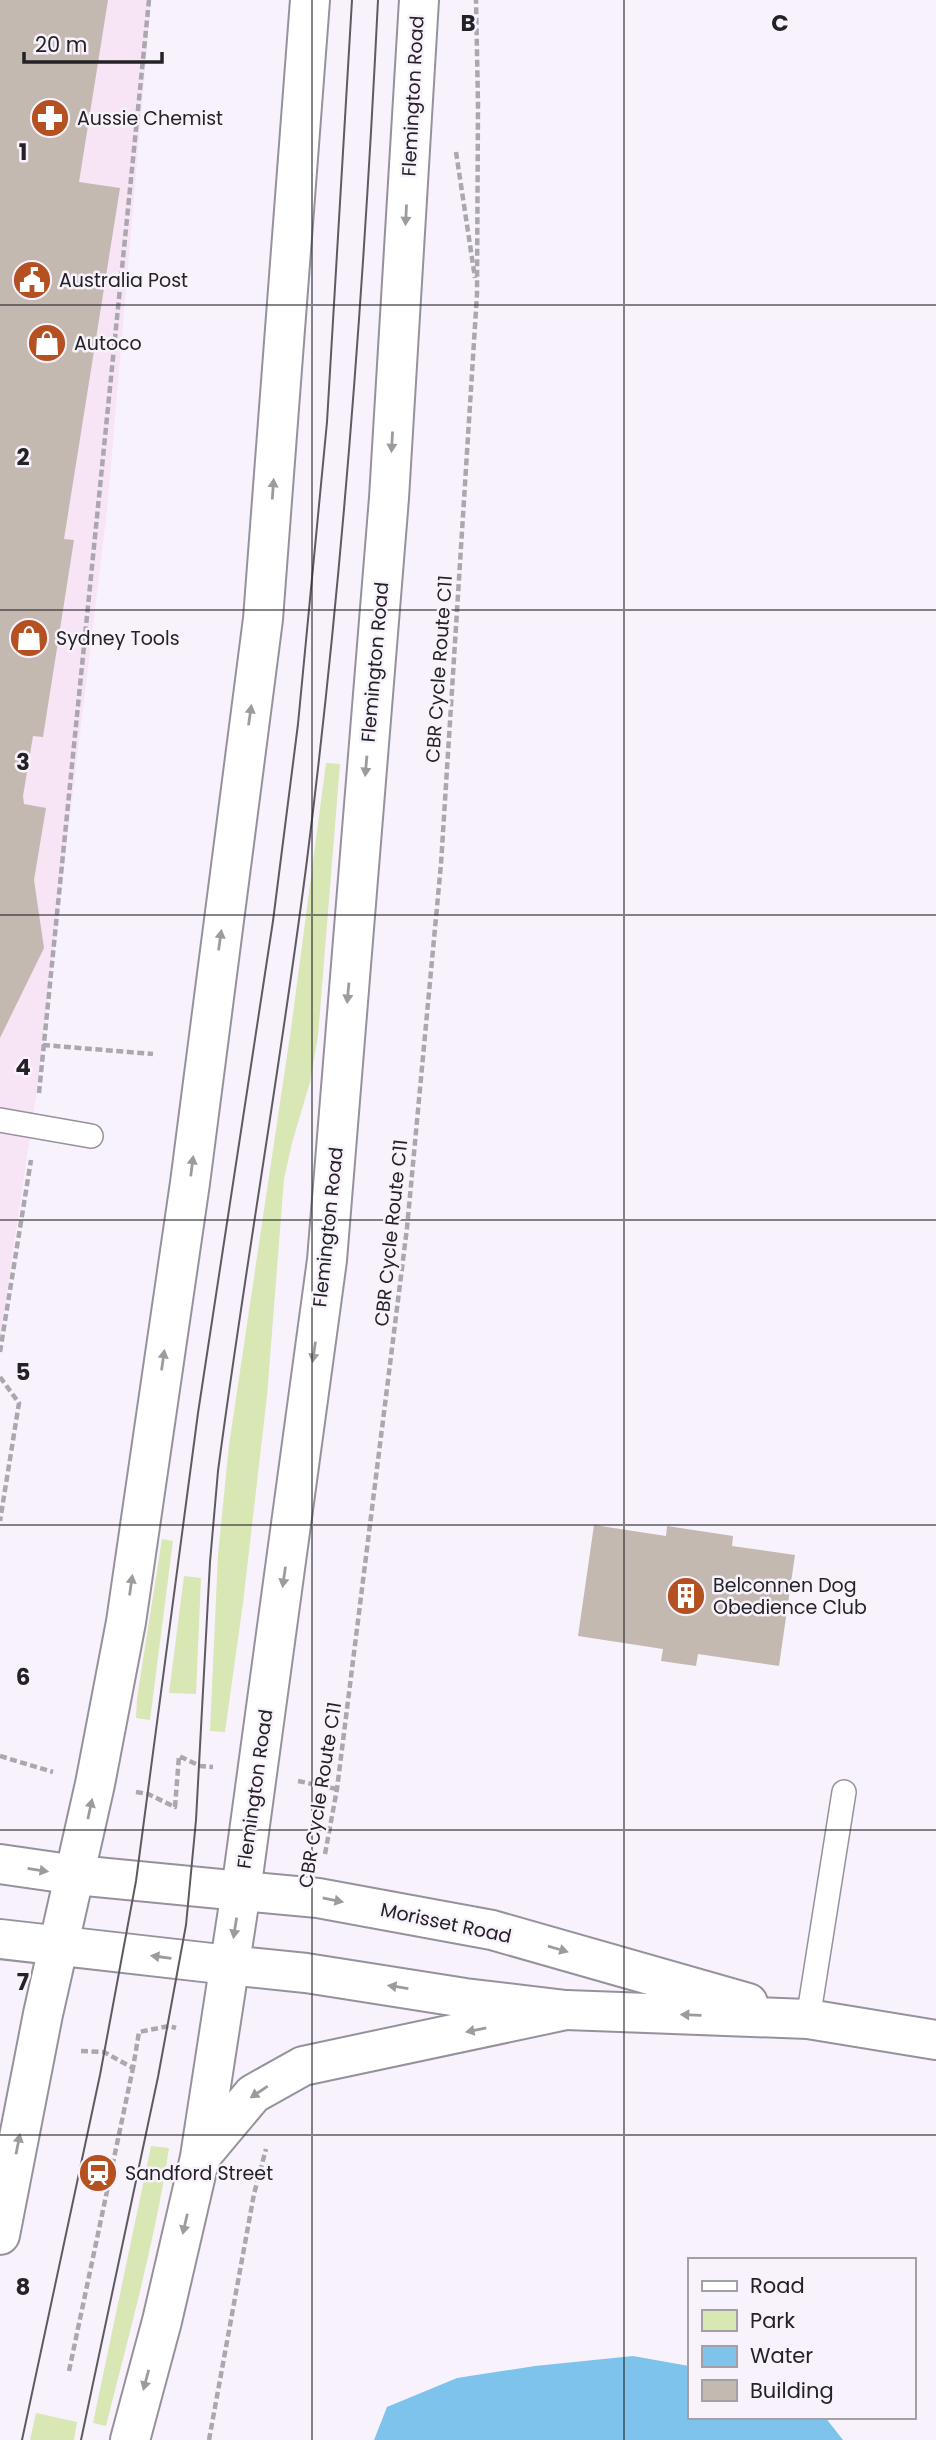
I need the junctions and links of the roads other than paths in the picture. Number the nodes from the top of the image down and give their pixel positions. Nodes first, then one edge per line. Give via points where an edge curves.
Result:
1 (310, 0) edge
2 (419, 0) edge
3 (0, 1120) edge
4 (91, 1136) dead end
5 (844, 1792) dead end
6 (0, 1864) edge
7 (76, 1875) junction
8 (241, 1891) junction
9 (0, 1939) edge
10 (59, 1946) junction
11 (229, 1965) junction
12 (566, 2010) junction
13 (808, 2019) junction
14 (936, 2040) edge
15 (200, 2157) junction
16 (0, 2235) edge
17 (130, 2440) edge

7 -> 1 main road via 126,1622 190,1183 263,619
2 -> 8 main road, Flemington Road via 388,498 327,1260
3 - 4 lane
5 - 13 lane
6 -> 7 main road
7 - 8 main road, Morisset Road
7 - 10 main road
8 -> 11 main road, Flemington Road
8 -> 13 main road, Morisset Road via 318,1898 492,1930
9 - 10 main road
11 -> 10 main road
16 -> 10 main road
12 -> 11 main road, Morisset Road
11 - 15 main road, Flemington Road
13 -> 12 main road, Morisset Road
12 -> 15 main road via 303,2066 253,2094
13 - 14 main road, Morisset Road
15 -> 17 main road, Flemington Road

